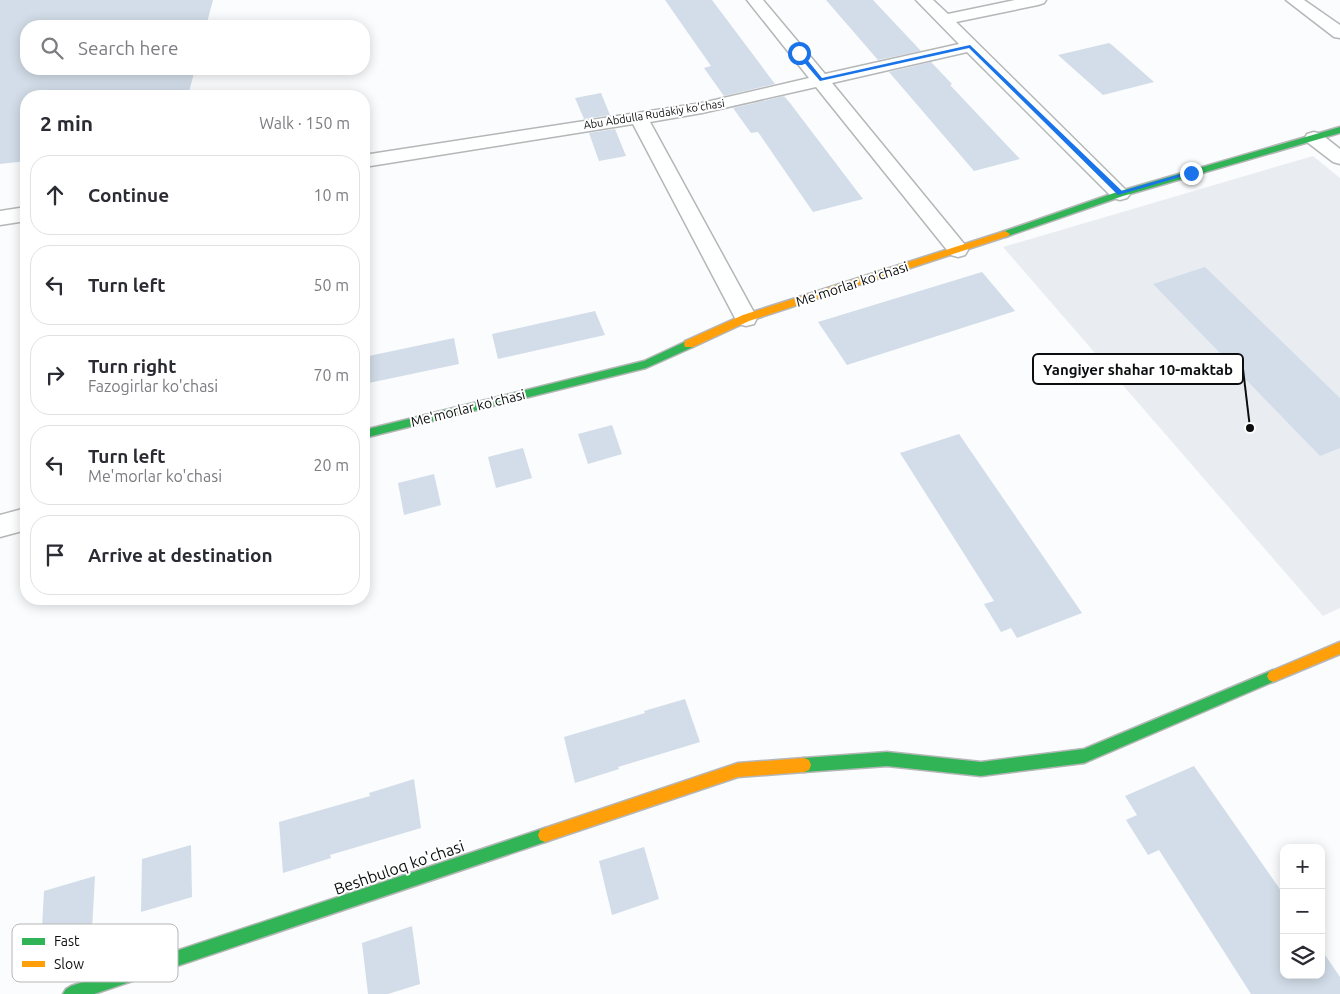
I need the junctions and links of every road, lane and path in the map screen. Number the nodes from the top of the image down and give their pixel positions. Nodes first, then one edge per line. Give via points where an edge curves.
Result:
1 (756, 0) edge
2 (924, 0) edge
3 (1038, 0) edge
4 (1294, 0) edge
5 (944, 20) junction
6 (1340, 33) edge
7 (970, 46) junction
8 (820, 80) junction
9 (639, 118) junction
10 (1340, 130) edge
11 (1314, 138) junction
12 (1340, 158) edge
13 (370, 159) edge
14 (1120, 194) junction
15 (20, 215) edge
16 (0, 218) edge
17 (958, 250) junction
18 (746, 318) junction
19 (370, 433) edge
20 (20, 521) edge
21 (0, 526) edge
22 (1340, 648) edge
23 (178, 958) edge
24 (107, 982) edge
25 (71, 994) edge

1 - 8 street
2 - 5 street
3 - 5 street
4 - 6 street
5 - 7 street
7 - 8 street, Abu Abdulla Rudakiy ko'chasi
7 - 14 street
8 - 9 street, Abu Abdulla Rudakiy ko'chasi via 702,108
8 - 17 street
9 - 13 street, Abu Abdulla Rudakiy ko'chasi
9 - 18 street
10 - 11 street, Me'morlar ko'chasi
11 - 12 street
11 - 14 street, Me'morlar ko'chasi
14 - 17 street, Me'morlar ko'chasi
15 - 16 street
17 - 18 street, Me'morlar ko'chasi
18 - 19 street, Me'morlar ko'chasi via 646,364
20 - 21 street
22 - 23 street, Beshbuloq ko'chasi via 1084,756 981,769 887,759 738,770
24 - 25 street, Beshbuloq ko'chasi

